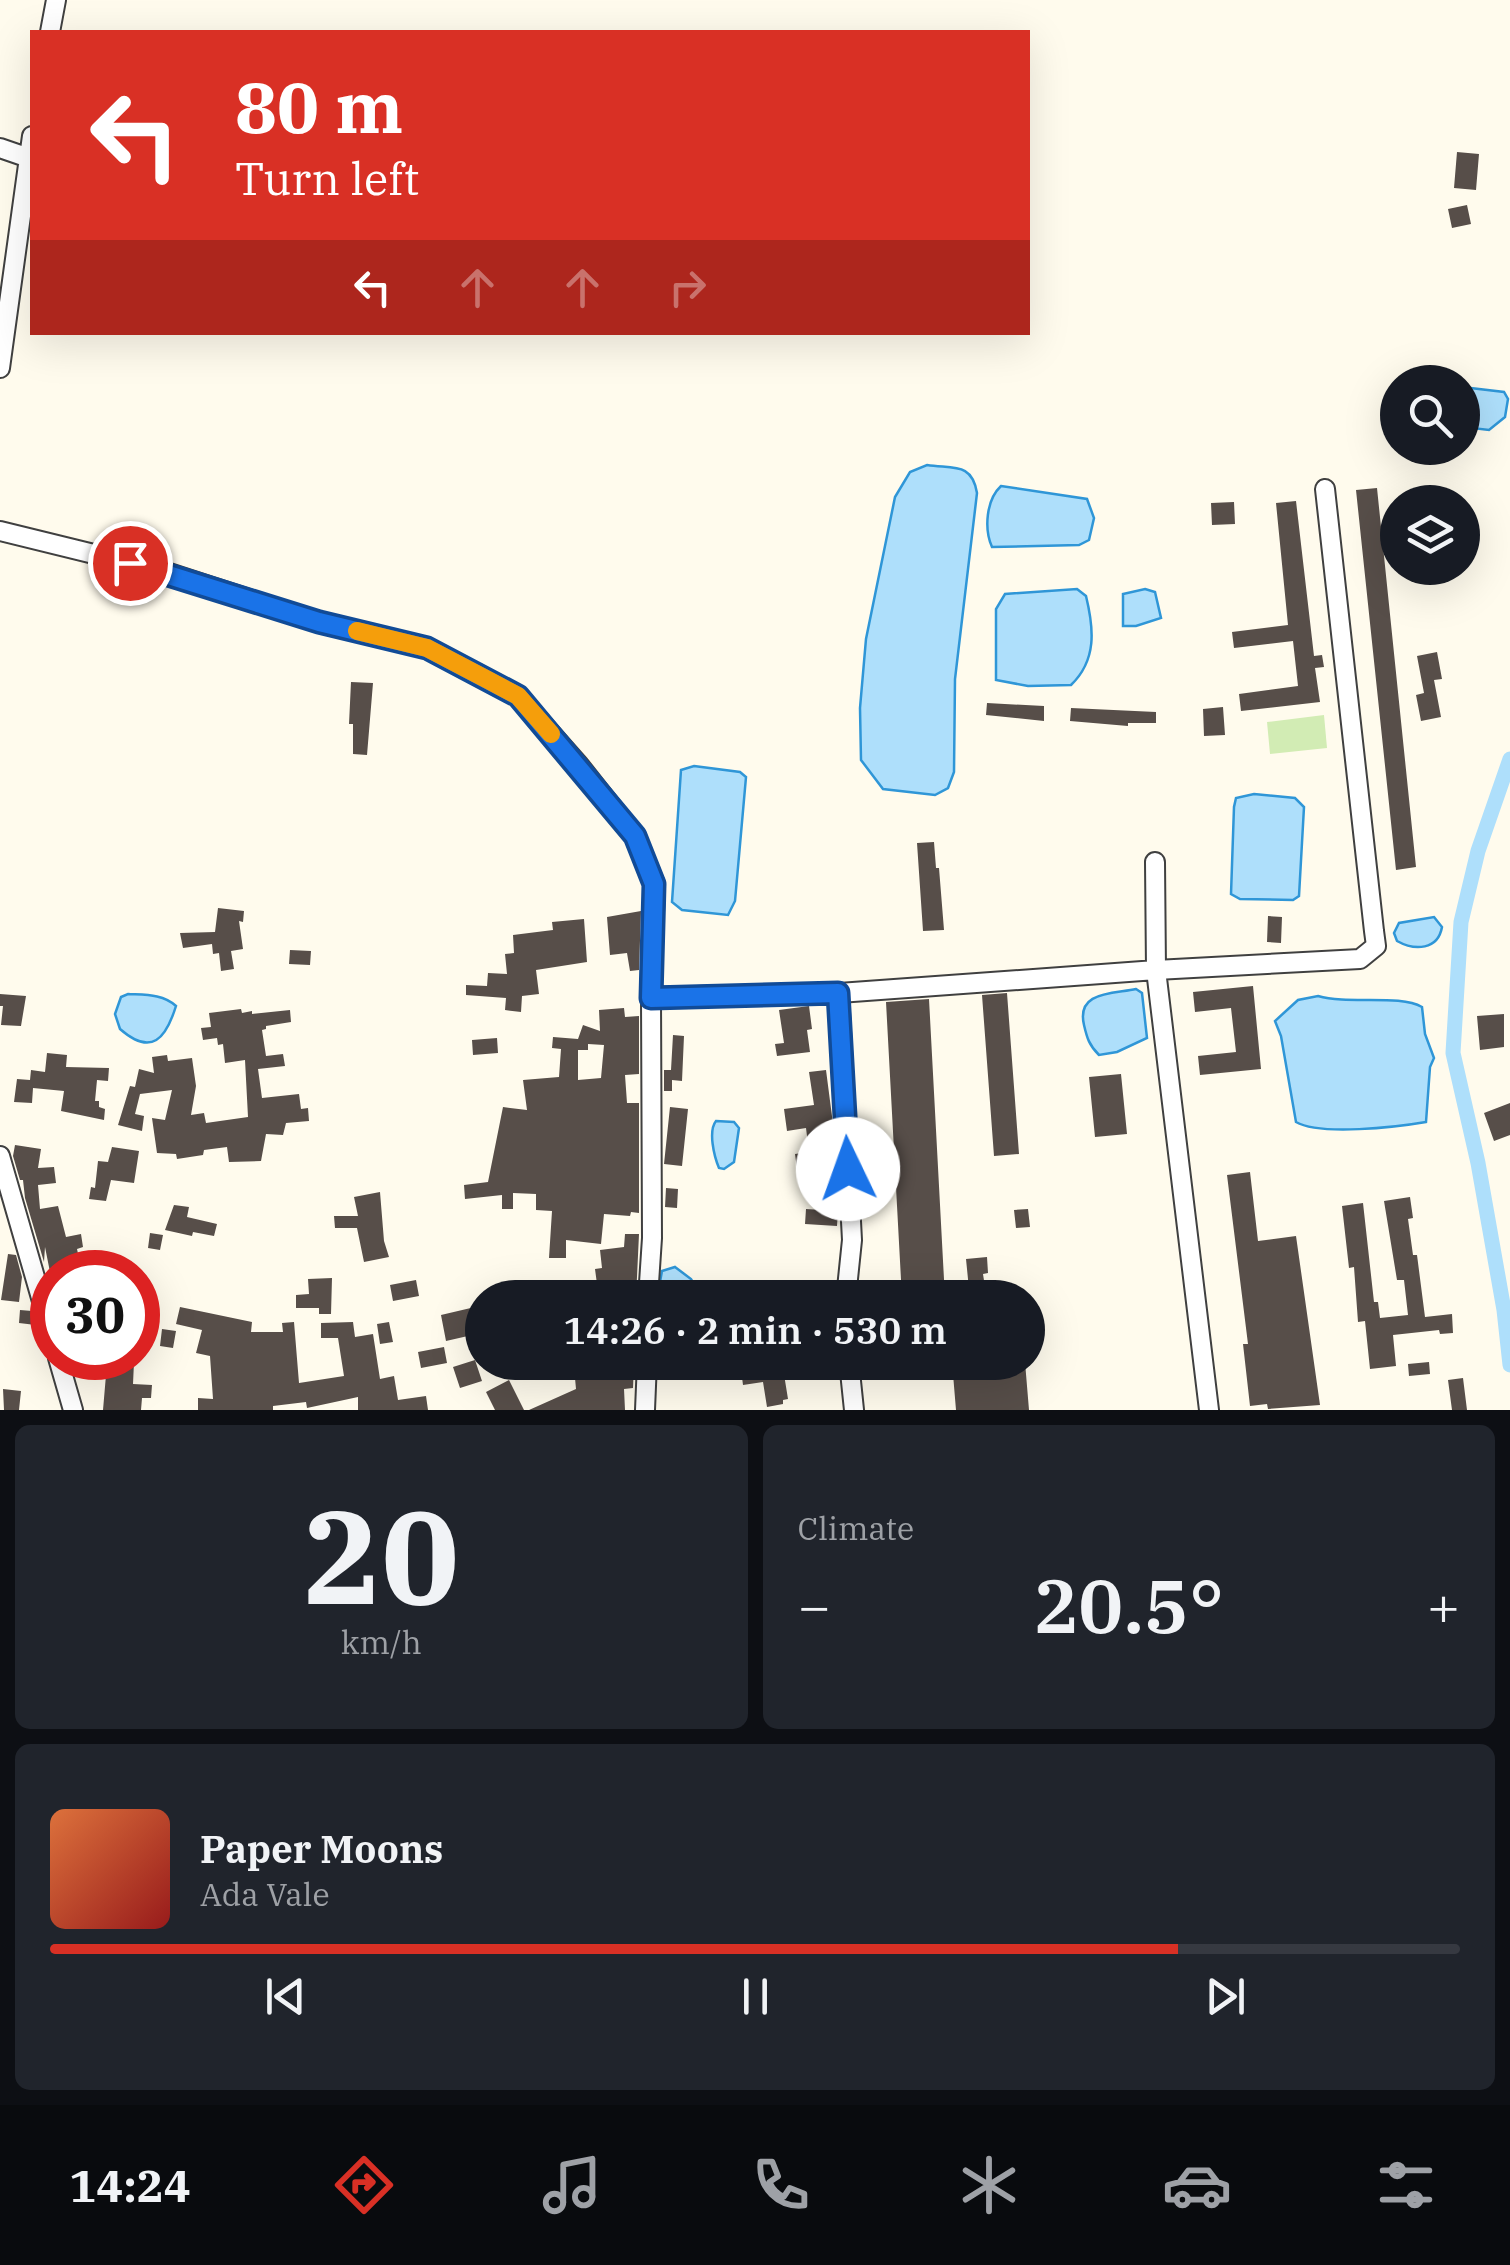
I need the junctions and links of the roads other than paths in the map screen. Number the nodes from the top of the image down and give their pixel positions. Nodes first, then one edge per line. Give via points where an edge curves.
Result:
1 (56, 0) edge
2 (50, 30) edge
3 (0, 148) edge
4 (30, 151) edge
5 (29, 158) junction
6 (0, 368) edge
7 (1325, 489) dead end
8 (0, 532) edge
9 (1155, 862) dead end
10 (1156, 970) junction
11 (838, 993) junction
12 (651, 998) junction
13 (0, 1156) edge
14 (30, 1260) edge
15 (649, 1280) edge
16 (848, 1280) edge
17 (64, 1380) edge
18 (646, 1380) edge
19 (851, 1380) edge
20 (72, 1410) edge
21 (645, 1410) edge
22 (854, 1410) edge
23 (1210, 1410) edge

1 - 2 street
3 - 5 street
4 - 5 street
5 - 6 street
7 - 10 street via 1376,946 1360,959
8 - 12 street via 163,571 319,622 427,648 518,696 635,836 654,884
9 - 10 street
10 - 11 street
10 - 23 street
11 - 12 street
11 - 16 street via 852,1240
12 - 15 street
13 - 14 street
17 - 20 street
18 - 21 street
19 - 22 street

